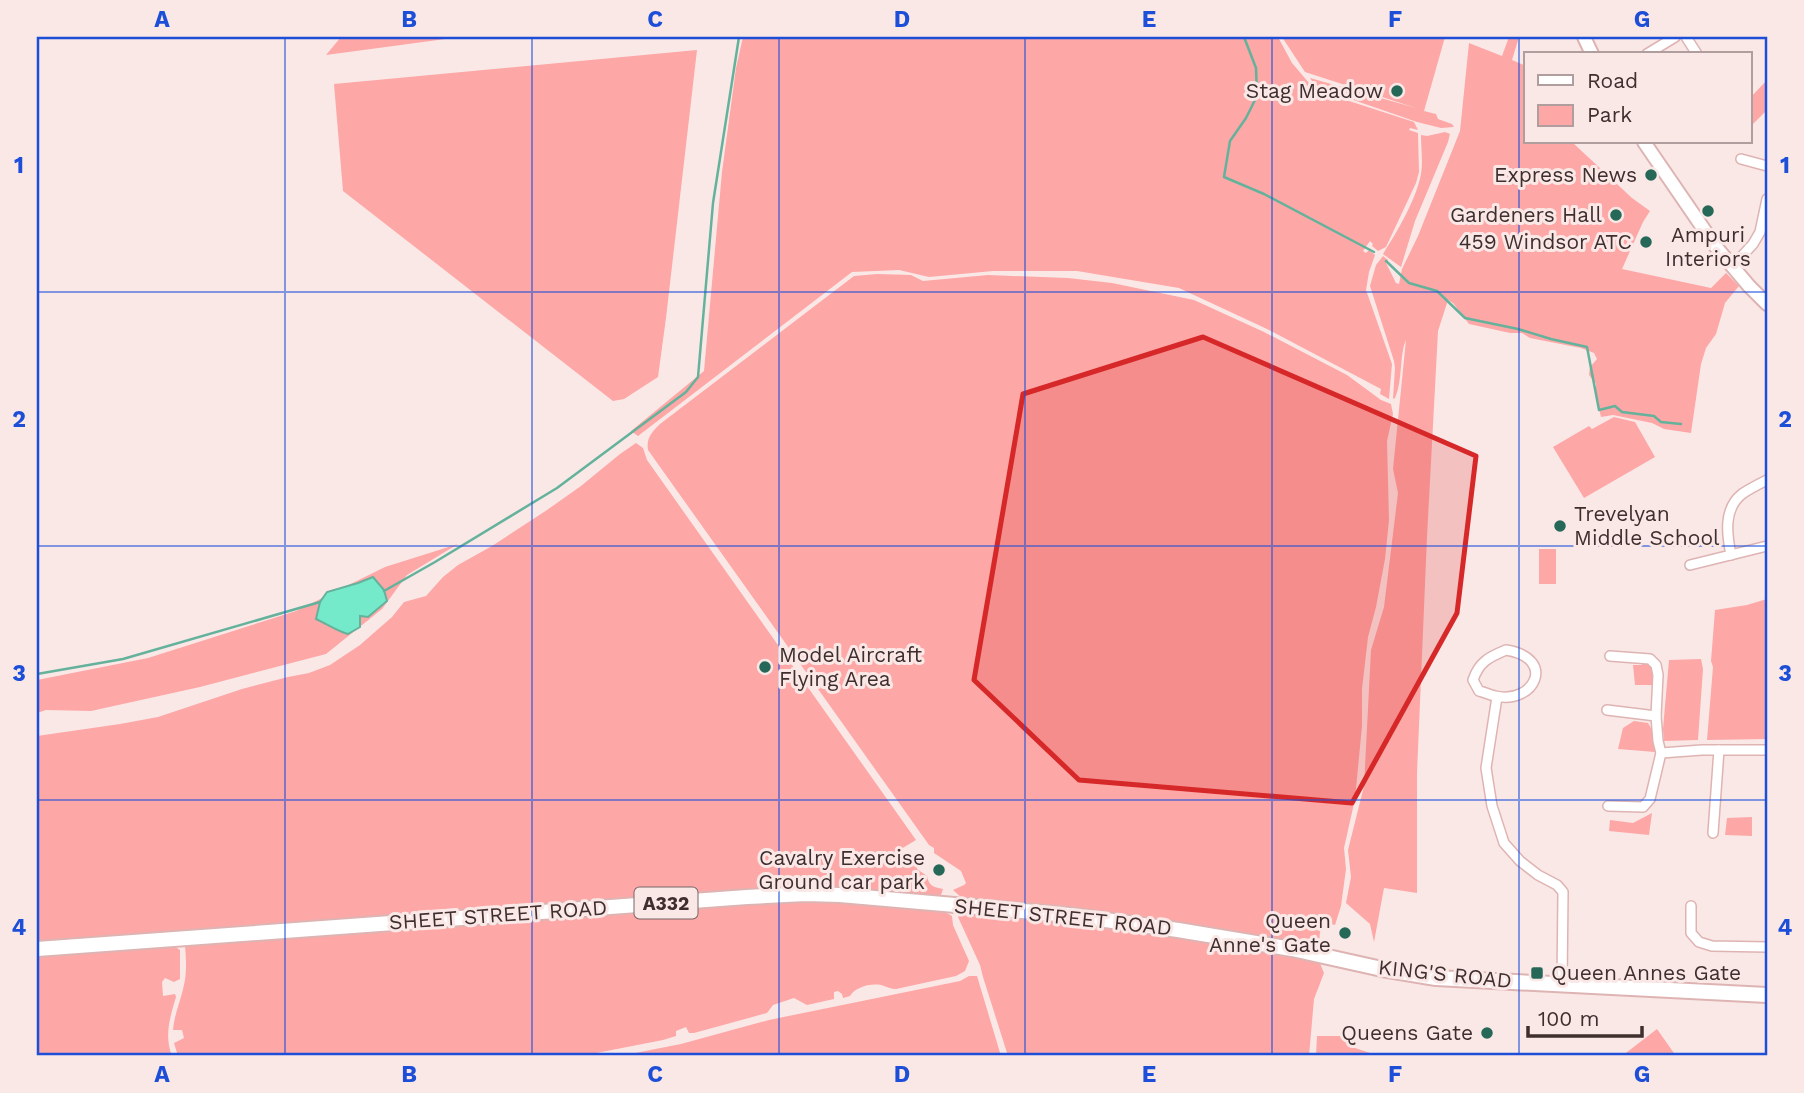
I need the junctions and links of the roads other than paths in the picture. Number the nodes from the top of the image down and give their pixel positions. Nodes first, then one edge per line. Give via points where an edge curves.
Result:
1 (1675, 37) edge
2 (1686, 37) edge
3 (1650, 52) edge
4 (1696, 52) edge
5 (1645, 144) edge
6 (1741, 159) dead end
7 (1767, 166) edge
8 (1767, 199) edge
9 (1732, 267) junction
10 (1767, 304) edge
11 (1767, 480) edge
12 (1767, 546) edge
13 (1731, 555) junction
14 (1690, 565) dead end
15 (1610, 656) dead end
16 (1497, 697) junction
17 (1607, 710) dead end
18 (1656, 716) junction
19 (1719, 750) junction
20 (1767, 750) edge
21 (1661, 753) junction
22 (1608, 806) dead end
23 (1713, 833) dead end
24 (1691, 906) dead end
25 (1767, 947) edge
26 (37, 949) edge
27 (1292, 949) joint
28 (1562, 984) junction
29 (1767, 995) edge

1 - 3 street
2 - 4 street
5 - 9 main road
6 - 7 street
8 - 9 street via 1760,232
9 - 10 main road
11 - 13 street via 1740,496 1732,507 1727,525
12 - 13 street
13 - 14 street
15 - 18 street via 1650,659 1656,665
16 - 16 street via 1479,691 1473,680 1477,668 1506,650 1520,653 1536,670 1535,681 1514,696
16 - 28 street via 1486,768 1492,806 1504,843 1520,861 1563,891
17 - 18 street
18 - 21 street
19 - 20 street
19 - 21 street
19 - 23 street
21 - 22 street via 1650,799 1643,807
24 - 25 street via 1691,933 1699,942
26 - 27 main road, SHEET STREET ROAD / A332 via 805,894 1069,915
27 - 28 main road, KING'S ROAD / A332 via 1436,978
28 - 29 main road, KING'S ROAD / A332

